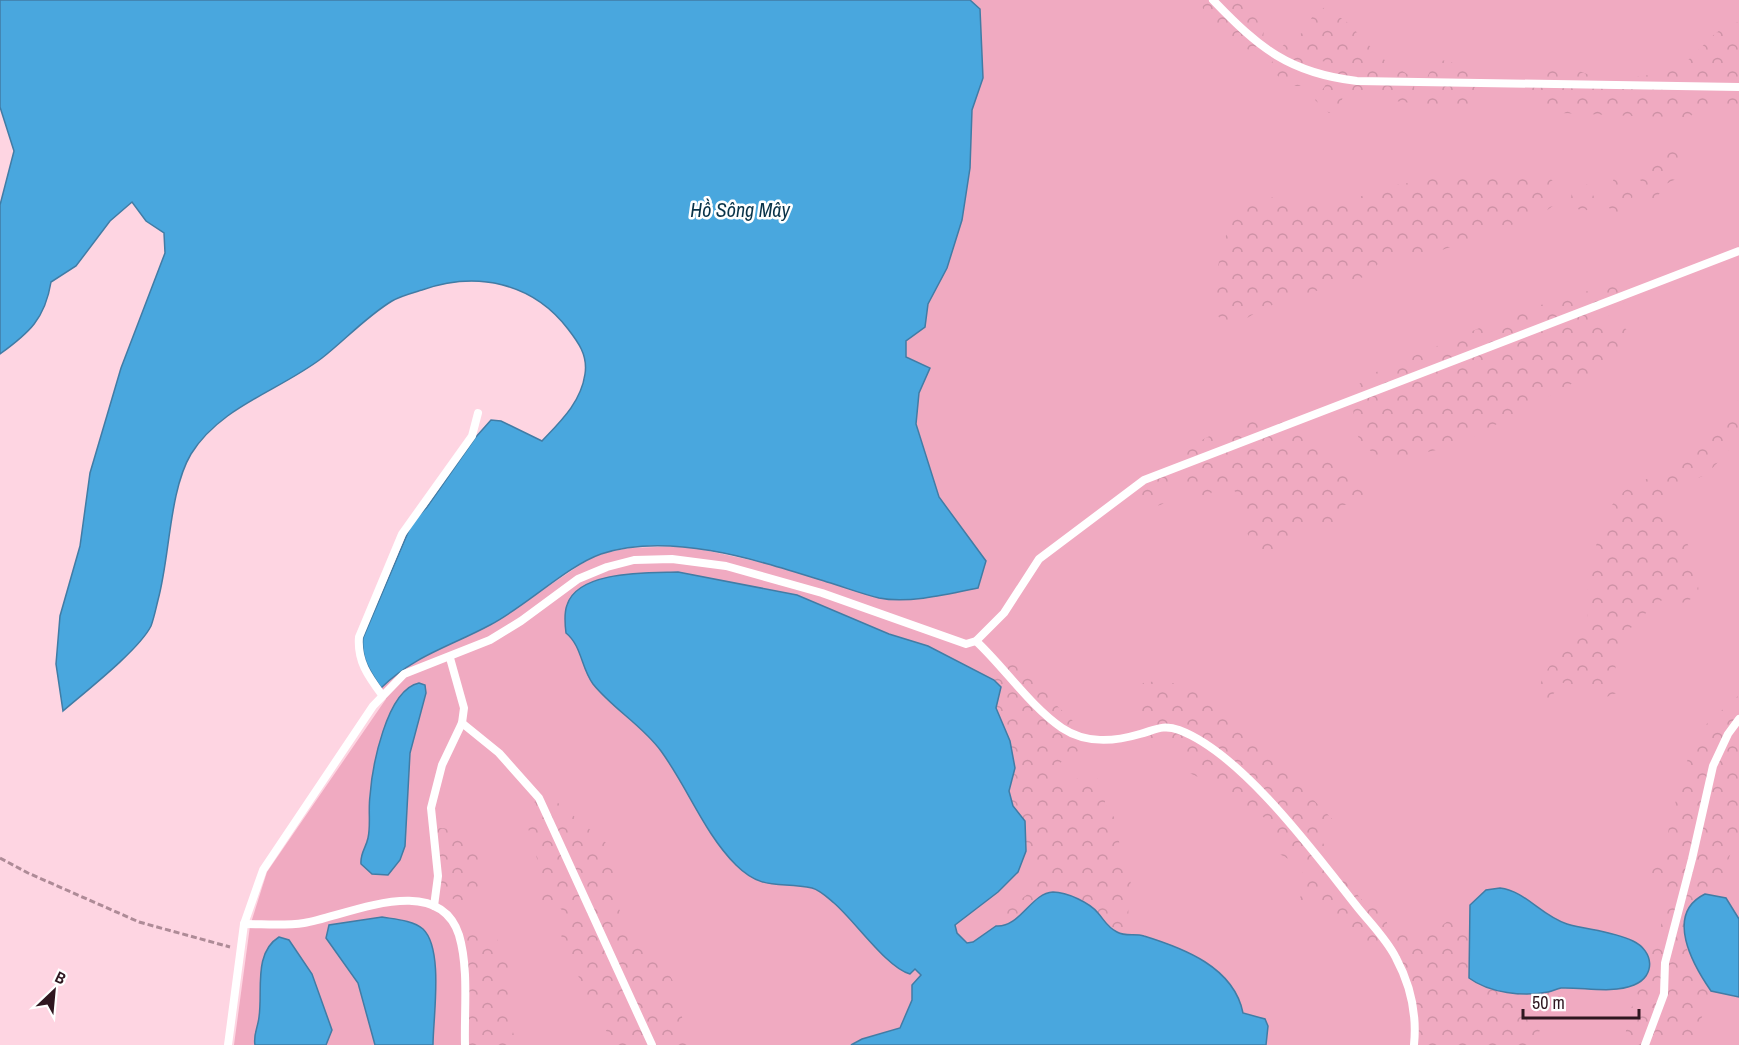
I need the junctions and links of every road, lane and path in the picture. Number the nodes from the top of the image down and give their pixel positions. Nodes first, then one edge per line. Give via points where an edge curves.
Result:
1 (1213, 0) edge
2 (1739, 87) edge
3 (1739, 251) edge
4 (478, 413) dead end
5 (976, 641) junction
6 (450, 658) junction
7 (382, 695) junction
8 (1739, 720) edge
9 (462, 723) junction
10 (0, 858) edge
11 (434, 906) junction
12 (244, 924) junction
13 (240, 950) junction
14 (228, 1045) edge
15 (465, 1045) edge
16 (652, 1045) edge
17 (1414, 1045) edge
18 (1645, 1045) edge

1 - 2 lane via 1265,50 1329,78
3 - 5 lane via 1144,480 1039,559 1004,613
4 - 7 lane via 472,436 406,527 360,637 358,652 362,665
5 - 6 lane via 966,644 822,593 726,566 634,560 578,579 521,621
5 - 17 lane via 1043,711 1062,728 1084,739 1115,741 1161,726 1203,742 1232,765 1294,825 1396,957 1416,1018
6 - 7 lane via 404,674
6 - 9 lane via 461,688
7 - 12 lane via 277,846 263,870
8 - 18 lane via 1713,766 1668,951 1664,994
9 - 11 lane via 447,748 431,808 438,876
9 - 16 lane via 499,753 539,798
10 - 13 path via 139,922
11 - 12 lane via 413,900 395,901 303,923
11 - 15 lane via 450,915 459,936 464,969
12 - 13 lane
13 - 14 lane

